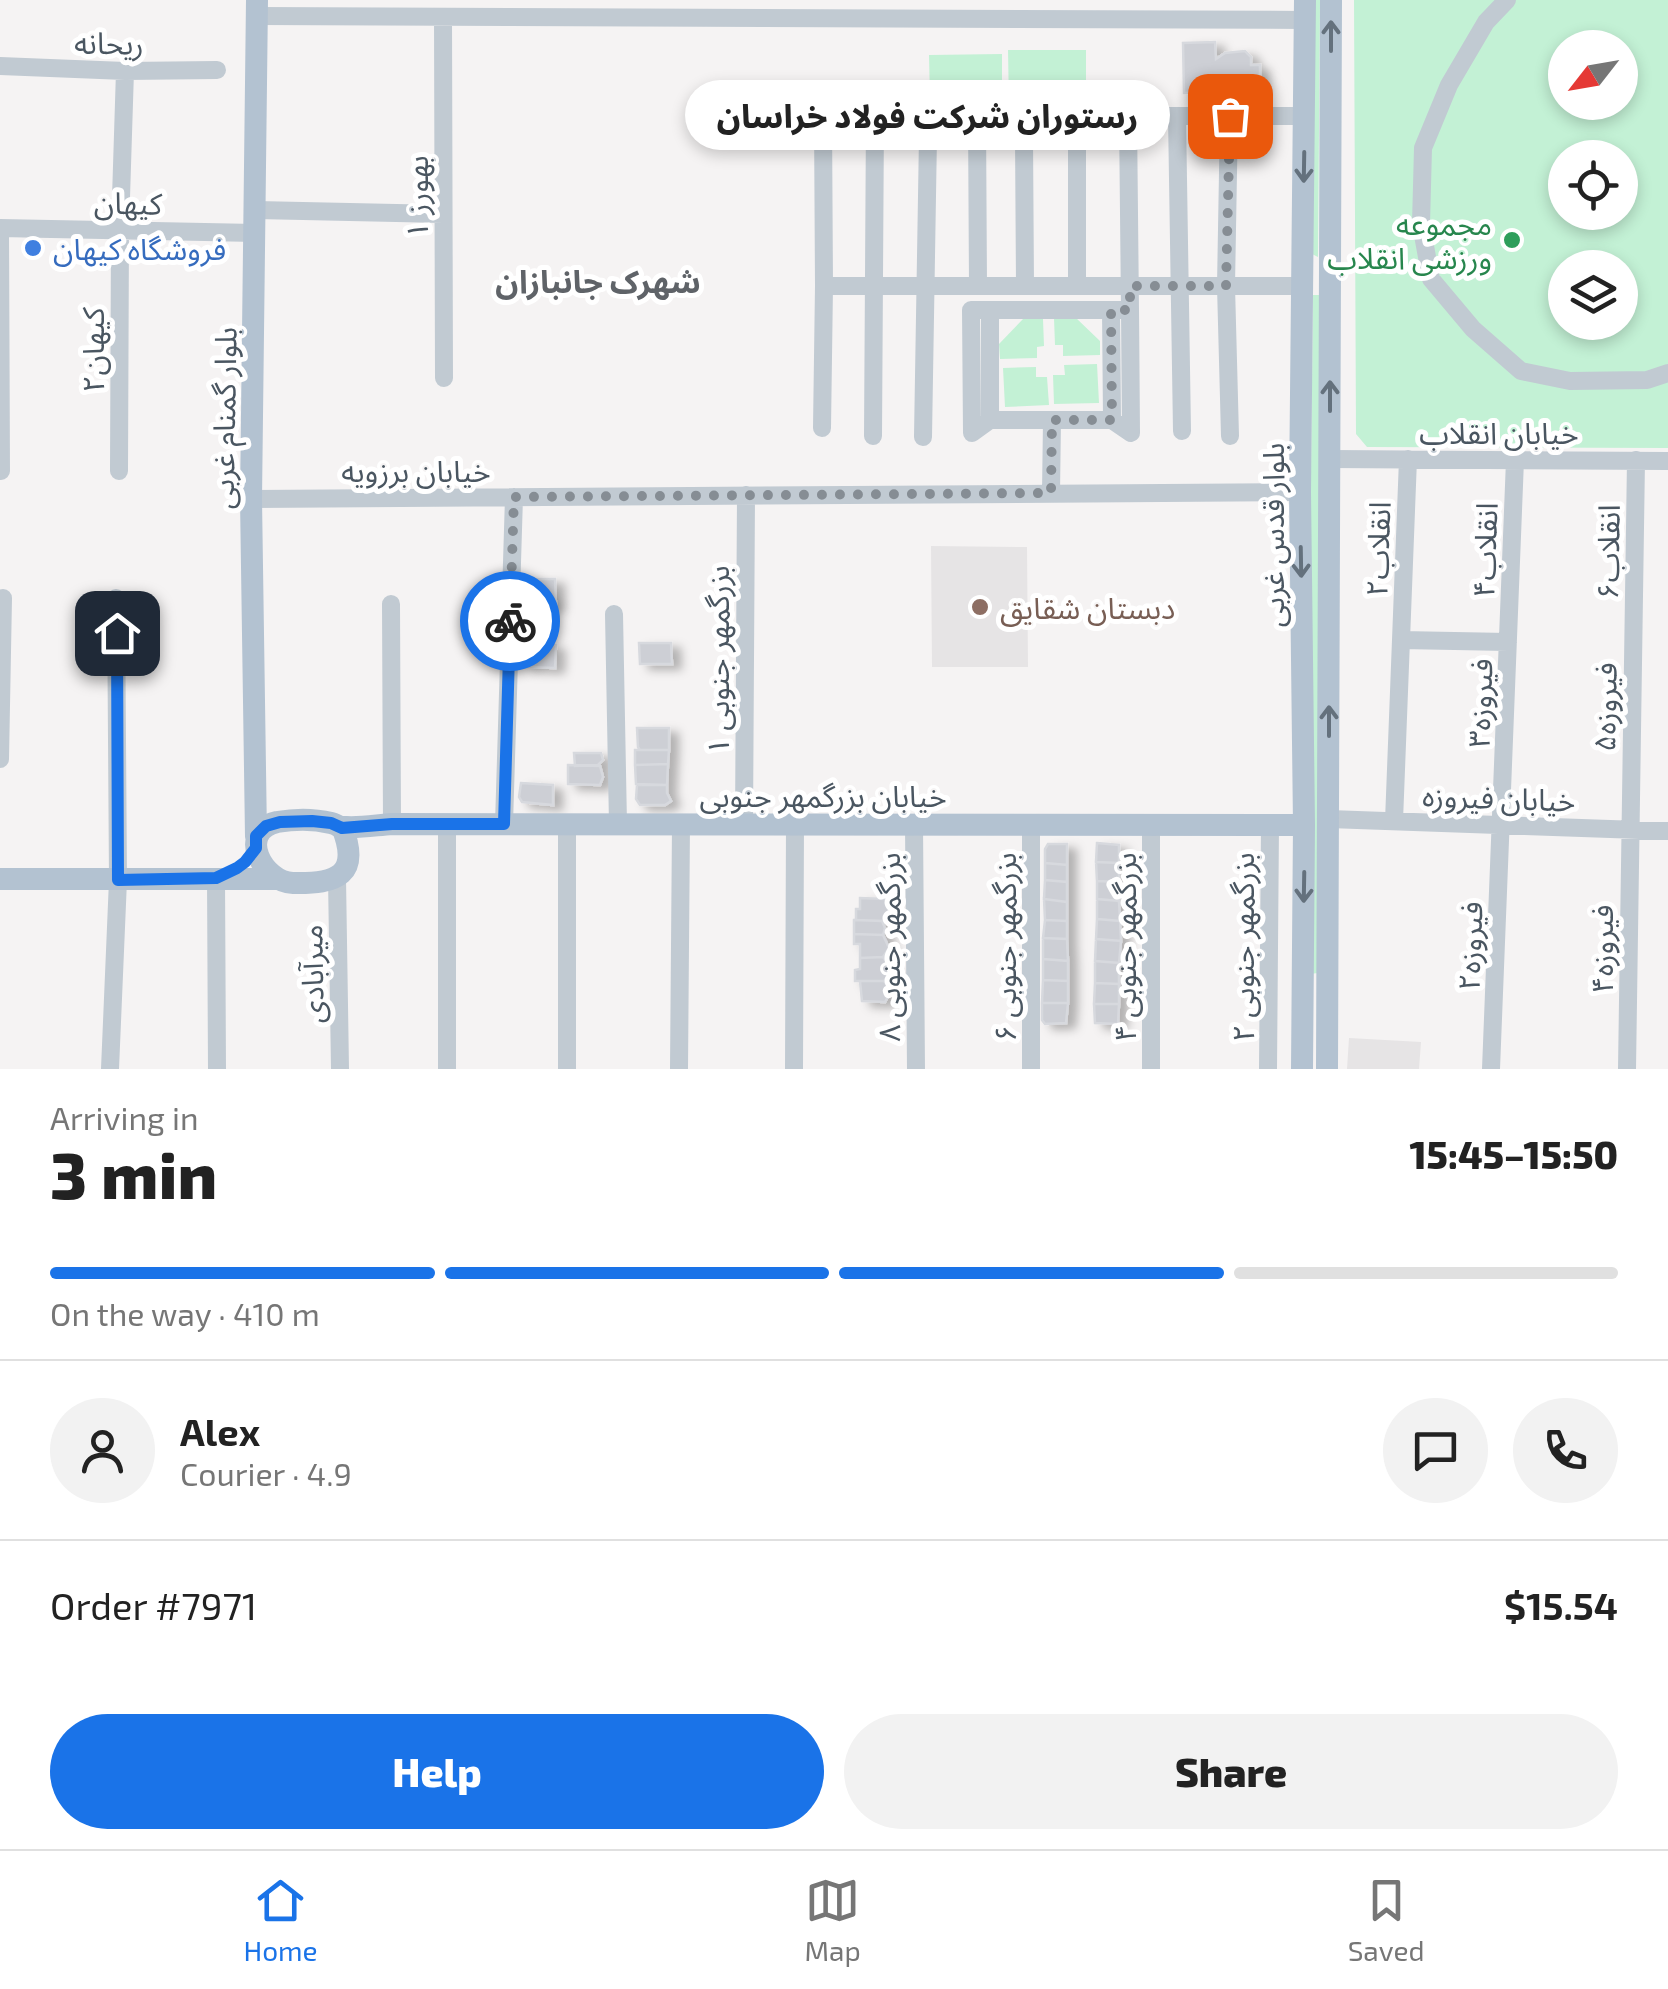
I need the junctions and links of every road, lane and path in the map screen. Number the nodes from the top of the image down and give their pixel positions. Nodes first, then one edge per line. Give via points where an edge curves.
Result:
1 (1186, 0) edge
2 (1331, 0) edge
3 (1507, 0) edge
4 (257, 8) edge
5 (483, 9) edge
6 (595, 9) edge
7 (712, 9) edge
8 (830, 9) edge
9 (952, 9) edge
10 (1068, 10) edge
11 (1306, 10) edge
12 (443, 17) junction
13 (1186, 20) junction
14 (0, 66) edge
15 (125, 70) junction
16 (216, 70) dead end
17 (874, 116) junction
18 (977, 116) junction
19 (1077, 116) junction
20 (1128, 116) junction
21 (1177, 116) junction
22 (1230, 116) junction
23 (1305, 116) junction
24 (928, 136) dead end
25 (1024, 137) dead end
26 (443, 214) junction
27 (256, 222) junction
28 (120, 229) junction
29 (0, 230) edge
30 (1330, 273) junction
31 (1303, 280) junction
32 (824, 286) junction
33 (874, 286) junction
34 (925, 286) junction
35 (978, 286) junction
36 (1024, 286) junction
37 (1077, 286) junction
38 (1130, 286) junction
39 (1179, 286) junction
40 (1226, 286) junction
41 (1121, 310) junction
42 (1668, 372) edge
43 (444, 378) dead end
44 (1052, 420) junction
45 (822, 428) dead end
46 (1182, 432) dead end
47 (873, 436) dead end
48 (1230, 436) dead end
49 (923, 437) dead end
50 (1330, 460) junction
51 (1408, 460) junction
52 (1514, 460) junction
53 (1636, 460) junction
54 (1668, 460) edge
55 (1, 471) edge
56 (119, 472) dead end
57 (1300, 492) junction
58 (1051, 493) junction
59 (746, 496) junction
60 (514, 497) junction
61 (251, 499) junction
62 (3, 598) dead end
63 (116, 598) dead end
64 (391, 604) dead end
65 (614, 614) dead end
66 (1401, 640) junction
67 (1508, 642) junction
68 (1633, 645) joint
69 (0, 759) edge
70 (1328, 819) junction
71 (1394, 821) junction
72 (392, 824) junction
73 (447, 824) junction
74 (504, 824) junction
75 (566, 824) junction
76 (618, 824) junction
77 (682, 824) junction
78 (744, 824) junction
79 (795, 824) junction
80 (914, 824) junction
81 (1031, 825) junction
82 (1151, 825) junction
83 (1270, 825) junction
84 (1304, 825) junction
85 (1502, 825) junction
86 (342, 828) junction
87 (1630, 830) junction
88 (1668, 831) edge
89 (256, 842) junction
90 (0, 878) edge
91 (216, 878) junction
92 (337, 878) junction
93 (278, 879) junction
94 (118, 880) junction
95 (1302, 995) junction
96 (1327, 995) junction
97 (110, 1069) edge
98 (218, 1069) edge
99 (340, 1069) edge
100 (448, 1069) edge
101 (567, 1069) edge
102 (679, 1069) edge
103 (794, 1069) edge
104 (916, 1069) edge
105 (1032, 1069) edge
106 (1152, 1069) edge
107 (1268, 1069) edge
108 (1302, 1069) edge
109 (1327, 1069) edge
110 (1492, 1069) edge
111 (1628, 1069) edge

1 - 13 street
30 -> 2 main road, بلوار قدس غربی
3 - 42 street via 1448,84 1423,148 1421,224 1431,279 1472,329 1522,370 1570,381 1647,380
4 - 12 street
4 - 27 main road, بلوار گمنام غربی
5 - 6 street
5 - 12 street
6 - 7 street
7 - 8 street
8 - 9 street
9 - 10 street
10 - 13 street
11 - 13 street
11 - 23 main road, بلوار قدس غربی
12 - 26 street, بهورز ۱
14 - 15 street, ریحانه
15 - 16 street, ریحانه
15 - 28 street, کیهان۲
17 - 18 street
17 - 32 street via 823,116
17 - 33 street
18 - 19 street
18 - 35 street
19 - 20 street
19 - 37 street
20 - 21 street
20 - 38 street
21 - 22 street
21 - 39 street
22 - 23 street
22 - 40 street
23 -> 31 main road, بلوار قدس غربی
24 - 34 street
25 - 36 street
26 - 27 street, کیهان
26 - 43 street, بهورز ۱
27 - 28 street, کیهان
27 - 61 main road, بلوار گمنام غربی
28 - 29 street, کیهان
28 - 56 street, کیهان۲
29 - 55 street
30 - 31 main road
50 -> 30 main road, بلوار قدس غربی
31 - 40 street
31 - 57 main road, بلوار قدس غربی
32 - 33 street
32 - 45 street
33 - 34 street
33 - 47 street
34 - 35 street
34 - 49 street
35 - 36 street
36 - 37 street
37 - 38 street
38 - 39 street
38 - 41 street
39 - 40 street
39 - 46 street
40 - 48 street
41 - 44 street via 1112,420
41 - 44 street via 990,310 990,420
44 - 58 street
50 - 51 street, خیابان انقلاب
70 -> 50 main road, بلوار قدس غربی
51 - 52 street, خیابان انقلاب
51 - 66 street, انقلاب۲
52 - 53 street, خیابان انقلاب
52 - 67 street, انقلاب۴
53 - 54 street, خیابان انقلاب
53 - 68 street, انقلاب۶
57 - 58 street, خیابان برزویه
57 -> 84 main road, بلوار قدس غربی
58 - 59 street, خیابان برزویه
59 - 60 street, خیابان برزویه
59 - 78 street, بزرگمهر جنوبی ۱
60 - 61 street, خیابان برزویه
60 - 74 street
61 - 89 main road, بلوار گمنام غربی
62 - 69 street
63 - 94 street
64 - 72 street
65 - 76 street
66 - 67 street
66 - 71 street, انقلاب۲
67 - 85 street, فیروزه۳
68 - 87 street, فیروزه۵
70 - 71 street, خیابان فیروزه
70 - 96 main road, بلوار قدس غربی
71 - 85 street, خیابان فیروزه
72 - 73 main road, خیابان بزرگمهر جنوبی
72 - 86 main road, خیابان بزرگمهر جنوبی
73 - 74 main road, خیابان بزرگمهر جنوبی
73 - 100 street
74 - 75 main road, خیابان بزرگمهر جنوبی
75 - 76 main road, خیابان بزرگمهر جنوبی
75 - 101 street
76 - 77 main road, خیابان بزرگمهر جنوبی
77 - 78 main road, خیابان بزرگمهر جنوبی
77 - 102 street
78 - 79 main road, خیابان بزرگمهر جنوبی
79 - 80 main road, خیابان بزرگمهر جنوبی
79 - 103 street
80 - 81 main road, خیابان بزرگمهر جنوبی
80 - 104 street, بزرگمهر جنوبی ۸
81 - 82 main road, خیابان بزرگمهر جنوبی
81 - 105 street, بزرگمهر جنوبی ۶
82 - 83 main road, خیابان بزرگمهر جنوبی
82 - 106 street, بزرگمهر جنوبی ۴
83 - 84 main road, خیابان بزرگمهر جنوبی
83 - 107 street, بزرگمهر جنوبی ۲
84 -> 95 main road, بلوار قدس غربی
85 - 87 street, خیابان فیروزه
85 - 110 street, فیروزه۲
86 - 89 main road via 280,822 266,826
86 - 92 main road via 348,864
87 - 88 street, خیابان فیروزه
87 - 111 street, فیروزه۴
89 - 91 main road via 237,868
89 - 93 main road
90 - 94 main road
91 - 93 main road
91 - 94 main road
91 - 98 street
92 - 93 main road
92 - 99 street, میرآبادی
94 - 97 street
95 - 96 main road
95 - 108 main road, بلوار قدس غربی
96 - 109 main road, بلوار قدس غربی

